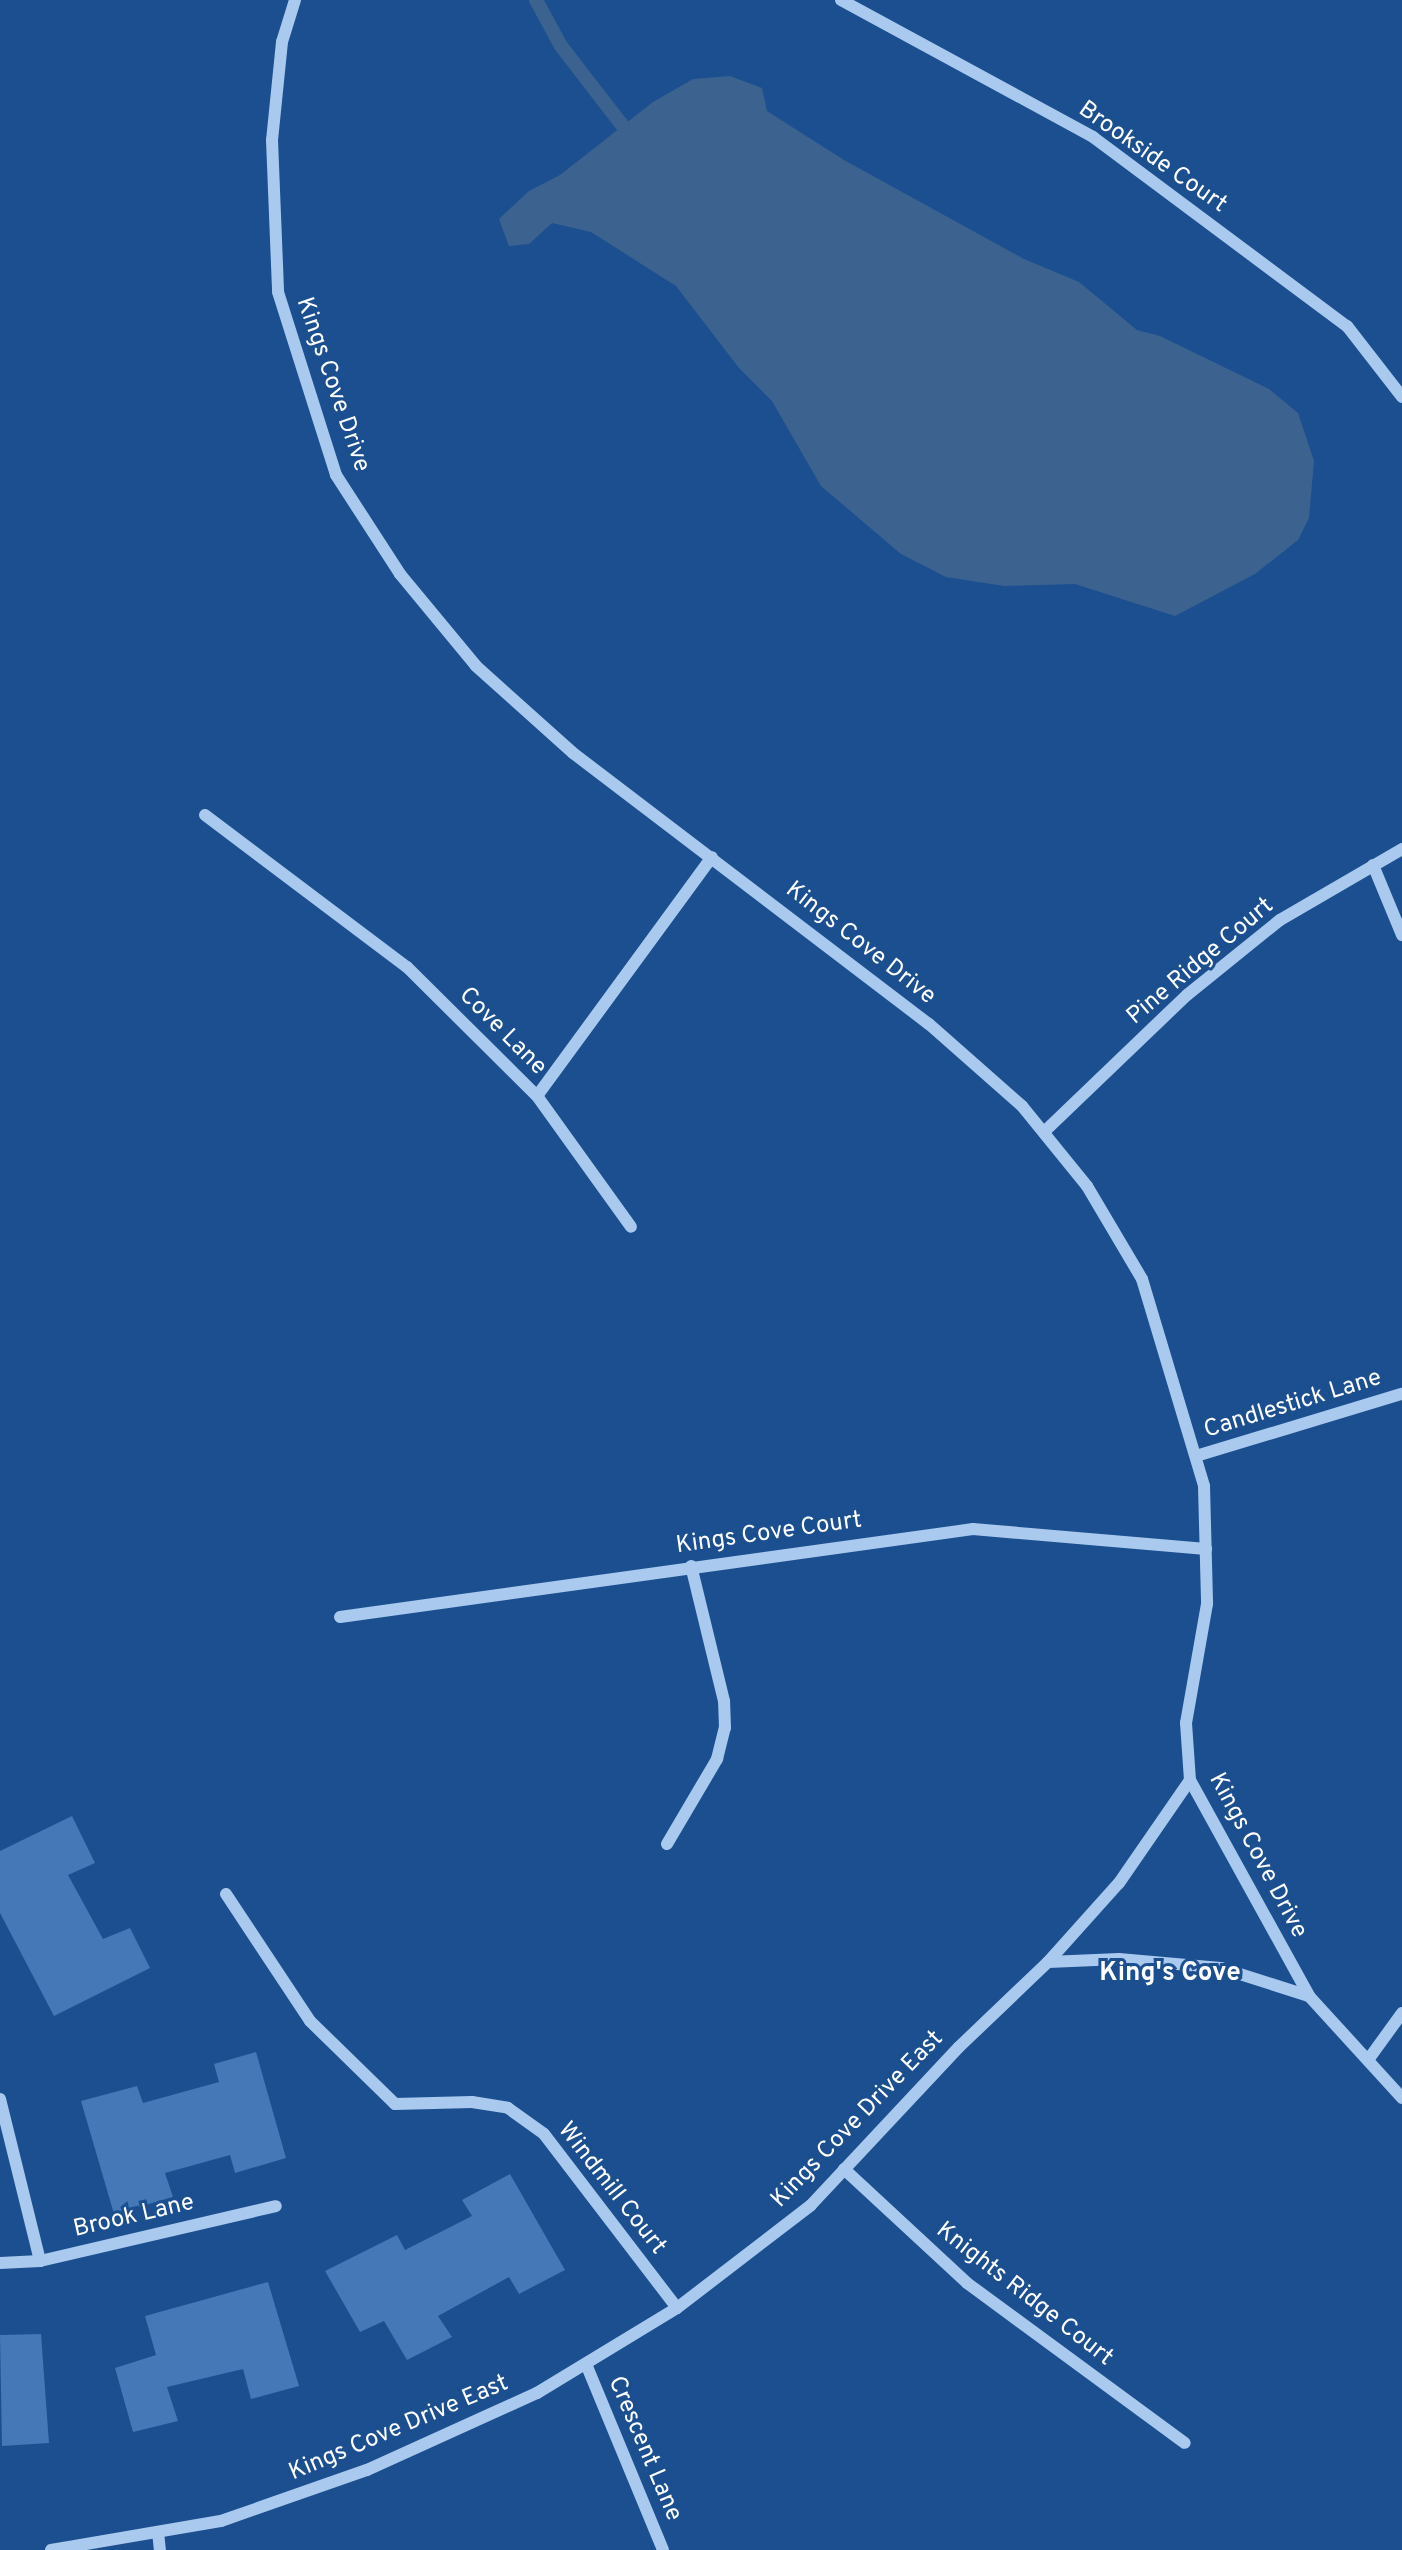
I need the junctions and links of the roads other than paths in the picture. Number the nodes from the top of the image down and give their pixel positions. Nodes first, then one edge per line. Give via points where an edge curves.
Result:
1 (295, 0) edge
2 (841, 0) edge
3 (1402, 397) edge
4 (205, 815) dead end
5 (1402, 849) edge
6 (712, 857) junction
7 (1373, 865) junction
8 (1402, 935) edge
9 (537, 1096) junction
10 (1044, 1132) junction
11 (631, 1227) dead end
12 (1402, 1394) edge
13 (1196, 1456) junction
14 (1206, 1549) junction
15 (691, 1566) junction
16 (340, 1617) dead end
17 (1190, 1780) junction
18 (667, 1844) dead end
19 (226, 1894) dead end
20 (1048, 1962) junction
21 (1309, 1996) junction
22 (1402, 2012) edge
23 (1368, 2060) junction
24 (1402, 2098) edge
25 (0, 2099) edge
26 (844, 2169) junction
27 (276, 2206) dead end
28 (40, 2261) junction
29 (0, 2263) edge
30 (677, 2308) junction
31 (586, 2364) junction
32 (1185, 2443) dead end
33 (158, 2532) junction
34 (51, 2550) edge
35 (160, 2550) edge
36 (663, 2550) edge

1 - 6 street, Kings Cove Drive via 282,42 272,140 278,292 336,475 400,574 476,666 573,753
2 - 3 street, Brookside Court via 1093,137 1347,326
4 - 9 street, Cove Lane via 407,967
5 - 7 street, Pine Ridge Court
6 - 9 street, Cove Lane
6 - 10 street, Kings Cove Drive via 929,1024
7 - 8 street
7 - 10 street, Pine Ridge Court via 1280,920 1187,995
9 - 11 street
10 - 13 street, Kings Cove Drive via 1087,1186 1142,1279
12 - 13 street, Candlestick Lane
13 - 14 street, Kings Cove Drive via 1204,1486
14 - 15 street, Kings Cove Court via 973,1529
14 - 17 street, Kings Cove Drive via 1207,1604 1186,1723
15 - 16 street, Kings Cove Court
15 - 18 street via 724,1701 725,1728 717,1759
17 - 20 street, Kings Cove Drive East via 1119,1883
17 - 21 street, Kings Cove Drive
19 - 30 street, Windmill Court via 310,2021 396,2104 472,2102 508,2108 544,2134
20 - 21 street, Kings Cove Drive via 1119,1959 1221,1968
20 - 26 street, Kings Cove Drive East
21 - 23 street, Kings Cove Drive
22 - 23 street
23 - 24 street, Kings Cove Drive
25 - 28 street
26 - 30 street, Kings Cove Drive East via 811,2205
26 - 32 street, Knights Ridge Court via 967,2283
27 - 28 street, Brook Lane
28 - 29 street, Brook Lane
30 - 31 street, Kings Cove Drive East
31 - 33 street, Kings Cove Drive East via 537,2393 367,2470 221,2521
31 - 36 street, Crescent Lane
33 - 34 street, Kings Cove Drive East
33 - 35 street

